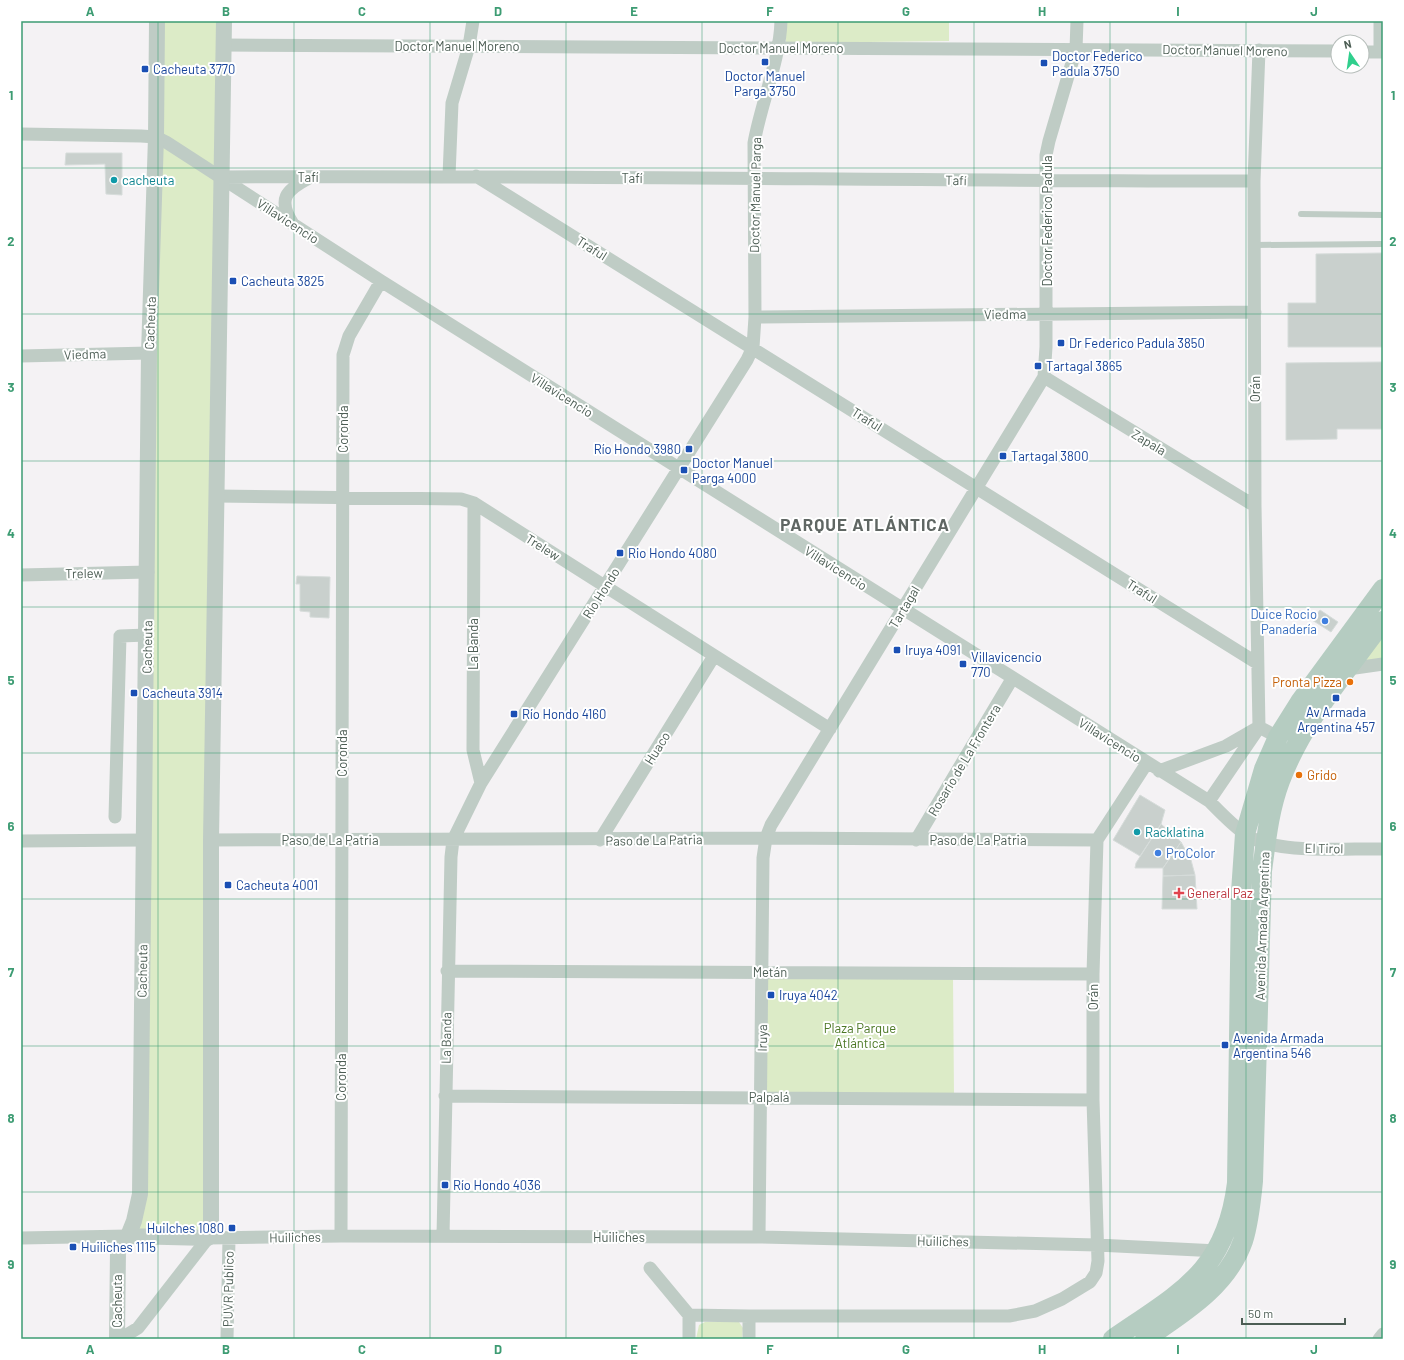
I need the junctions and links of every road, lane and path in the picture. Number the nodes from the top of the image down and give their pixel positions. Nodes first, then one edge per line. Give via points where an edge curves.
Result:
1 (157, 21) edge
2 (224, 21) edge
3 (474, 21) edge
4 (780, 21) edge
5 (1077, 21) edge
6 (1380, 21) edge
7 (224, 45) junction
8 (469, 46) junction
9 (778, 48) junction
10 (1076, 49) junction
11 (1259, 50) junction
12 (1330, 52) edge
13 (1370, 52) edge
14 (1381, 52) edge
15 (21, 134) edge
16 (156, 137) junction
17 (449, 176) junction
18 (476, 176) junction
19 (312, 177) junction
20 (221, 178) junction
21 (753, 178) junction
22 (1046, 181) junction
23 (1254, 181) junction
24 (1301, 214) dead end
25 (1383, 214) edge
26 (293, 224) junction
27 (1383, 244) edge
28 (1255, 245) junction
29 (381, 281) junction
30 (1255, 312) junction
31 (1046, 314) junction
32 (755, 317) junction
33 (753, 347) junction
34 (149, 352) junction
35 (21, 356) edge
36 (1044, 377) junction
37 (678, 468) junction
38 (977, 488) junction
39 (216, 496) junction
40 (343, 497) junction
41 (474, 503) junction
42 (1255, 506) junction
43 (148, 572) junction
44 (21, 575) edge
45 (605, 586) junction
46 (1383, 589) edge
47 (902, 610) junction
48 (1383, 621) edge
49 (147, 635) junction
50 (714, 656) junction
51 (1257, 663) junction
52 (1383, 664) edge
53 (1348, 669) junction
54 (1012, 679) junction
55 (1259, 727) junction
56 (830, 729) junction
57 (1278, 737) junction
58 (1147, 763) junction
59 (1159, 771) junction
60 (481, 784) junction
61 (1209, 801) junction
62 (116, 817) dead end
63 (1245, 834) junction
64 (766, 838) junction
65 (143, 840) junction
66 (211, 840) junction
67 (342, 840) junction
68 (453, 840) junction
69 (600, 840) junction
70 (916, 840) junction
71 (1097, 840) junction
72 (21, 841) edge
73 (1265, 844) junction
74 (1383, 849) edge
75 (447, 971) junction
76 (762, 972) junction
77 (1093, 974) junction
78 (445, 1096) junction
79 (761, 1097) junction
80 (1093, 1100) junction
81 (128, 1236) junction
82 (341, 1236) junction
83 (443, 1236) junction
84 (759, 1237) junction
85 (21, 1238) edge
86 (208, 1238) junction
87 (229, 1238) junction
88 (1097, 1245) junction
89 (1218, 1251) junction
90 (650, 1268) dead end
91 (689, 1315) junction
92 (749, 1316) junction
93 (1383, 1334) edge
94 (119, 1339) edge
95 (227, 1339) edge
96 (689, 1339) edge
97 (749, 1339) edge
98 (1114, 1339) edge
99 (1145, 1339) edge
100 (1379, 1339) edge

1 - 16 street, Cacheuta
2 - 7 street
3 - 8 street
4 - 9 street, Doctor Manuel Parga
5 - 10 street, Doctor Federico Padula
6 - 14 street
7 - 8 street, Doctor Manuel Moreno
7 - 20 street
8 - 9 street, Doctor Manuel Moreno
8 - 17 street via 452,103
9 - 10 street, Doctor Manuel Moreno
9 - 21 street, Doctor Manuel Parga via 758,118
10 - 11 street, Doctor Manuel Moreno
10 - 22 street, Doctor Federico Padula via 1049,141
11 - 12 street, Doctor Manuel Moreno
11 - 23 street, Orán
13 - 14 street
15 - 16 street
16 - 20 street
16 - 34 street, Cacheuta
17 - 18 street, Tafí
17 - 19 street, Tafí
18 - 21 street, Tafí
18 - 33 street, Traful
19 - 20 street, Tafí
19 - 26 street via 288,192 284,202 286,214
20 - 26 street, Villavicencio
20 - 39 street
21 - 22 street, Tafí
21 - 32 street, Doctor Manuel Parga
22 - 23 street, Tafí
22 - 31 street, Doctor Federico Padula
23 - 28 street, Orán
24 - 25 lane
26 - 29 street, Villavicencio
27 - 28 lane
28 - 30 street, Orán
29 - 37 street, Villavicencio
29 - 40 street, Coronda via 344,346
30 - 31 street, Viedma
30 - 42 street, Orán
31 - 32 street, Viedma
31 - 36 street, Doctor Federico Padula
32 - 33 street, Doctor Manuel Parga
33 - 37 street, Río Hondo
33 - 38 street, Traful
34 - 35 street, Viedma
34 - 43 street, Cacheuta
36 - 38 street, Tartagal
36 - 42 street, Zapala
37 - 45 street, Río Hondo
37 - 47 street, Villavicencio
38 - 47 street, Tartagal
38 - 51 street, Traful
39 - 40 street, Trelew
39 - 66 street
40 - 41 street, Trelew via 461,499
40 - 67 street, Coronda
41 - 45 street, Trelew
41 - 60 street, La Banda via 473,750
42 - 51 street, Orán
43 - 44 street, Trelew
43 - 49 street, Cacheuta
45 - 50 street, Trelew
45 - 60 street, Río Hondo
46 - 57 main road, Avenida Armada Argentina via 1300,702
47 - 54 street, Villavicencio
47 - 56 street, Tartagal
48 - 53 main road, Avenida Armada Argentina
49 - 62 street via 120,636
49 - 65 street, Cacheuta
50 - 56 street, Trelew
50 - 69 street, Huaco
51 - 55 street, Orán
52 - 53 street
53 - 73 main road, Avenida Armada Argentina via 1308,724 1287,763 1275,798
54 - 58 street, Villavicencio
54 - 70 street, Rosario de La Frontera
55 - 57 street
55 - 59 street via 1226,746
55 - 61 street
56 - 64 street, Tartagal via 771,825
57 - 63 main road, Avenida Armada Argentina via 1264,769
58 - 59 street, Villavicencio
58 - 71 street
59 - 61 street, Villavicencio
60 - 68 street, Río Hondo
61 - 63 street, Villavicencio
63 - 73 street, Villavicencio
63 - 89 main road, Avenida Armada Argentina via 1241,892 1237,1183 1228,1229
64 - 69 street, Paso de La Patria
64 - 70 street, Paso de La Patria
64 - 76 street, Iruya via 763,858
65 - 72 street
65 - 81 street, Cacheuta via 140,1194
66 - 67 street, Paso de La Patria
66 - 86 street via 211,1223
67 - 68 street, Paso de La Patria
67 - 82 street, Coronda
68 - 69 street, Paso de La Patria
68 - 75 street, La Banda
70 - 71 street, Paso de La Patria
71 - 77 street, Orán
73 - 74 street, El Tirol via 1283,848
73 - 99 main road, Avenida Armada Argentina via 1253,1181 1249,1216 1236,1256 1209,1292
75 - 76 street, Metán
75 - 78 street, La Banda
76 - 77 street, Metán
76 - 79 street, Iruya
77 - 80 street, Orán
78 - 79 street, Palpalá
78 - 83 street, La Banda
79 - 80 street, Palpalá
79 - 84 street, Iruya
80 - 88 street, Orán
81 - 85 street, Huiliches
81 - 86 street, Huiliches
81 - 94 street, Cacheuta via 118,1250
82 - 83 street, Huiliches
82 - 87 street, Huiliches
83 - 84 street, Huiliches
84 - 88 street, Huiliches
86 - 87 street, Huiliches
86 - 94 street via 138,1328
87 - 95 street, PUVR Publico
88 - 89 street, Huiliches
88 - 92 street, Orán via 1096,1273 1090,1282 1035,1311 1009,1316
89 - 98 main road, Avenida Armada Argentina via 1186,1288
90 - 91 street
91 - 92 street, Orán
91 - 96 street
92 - 97 street
93 - 100 street

